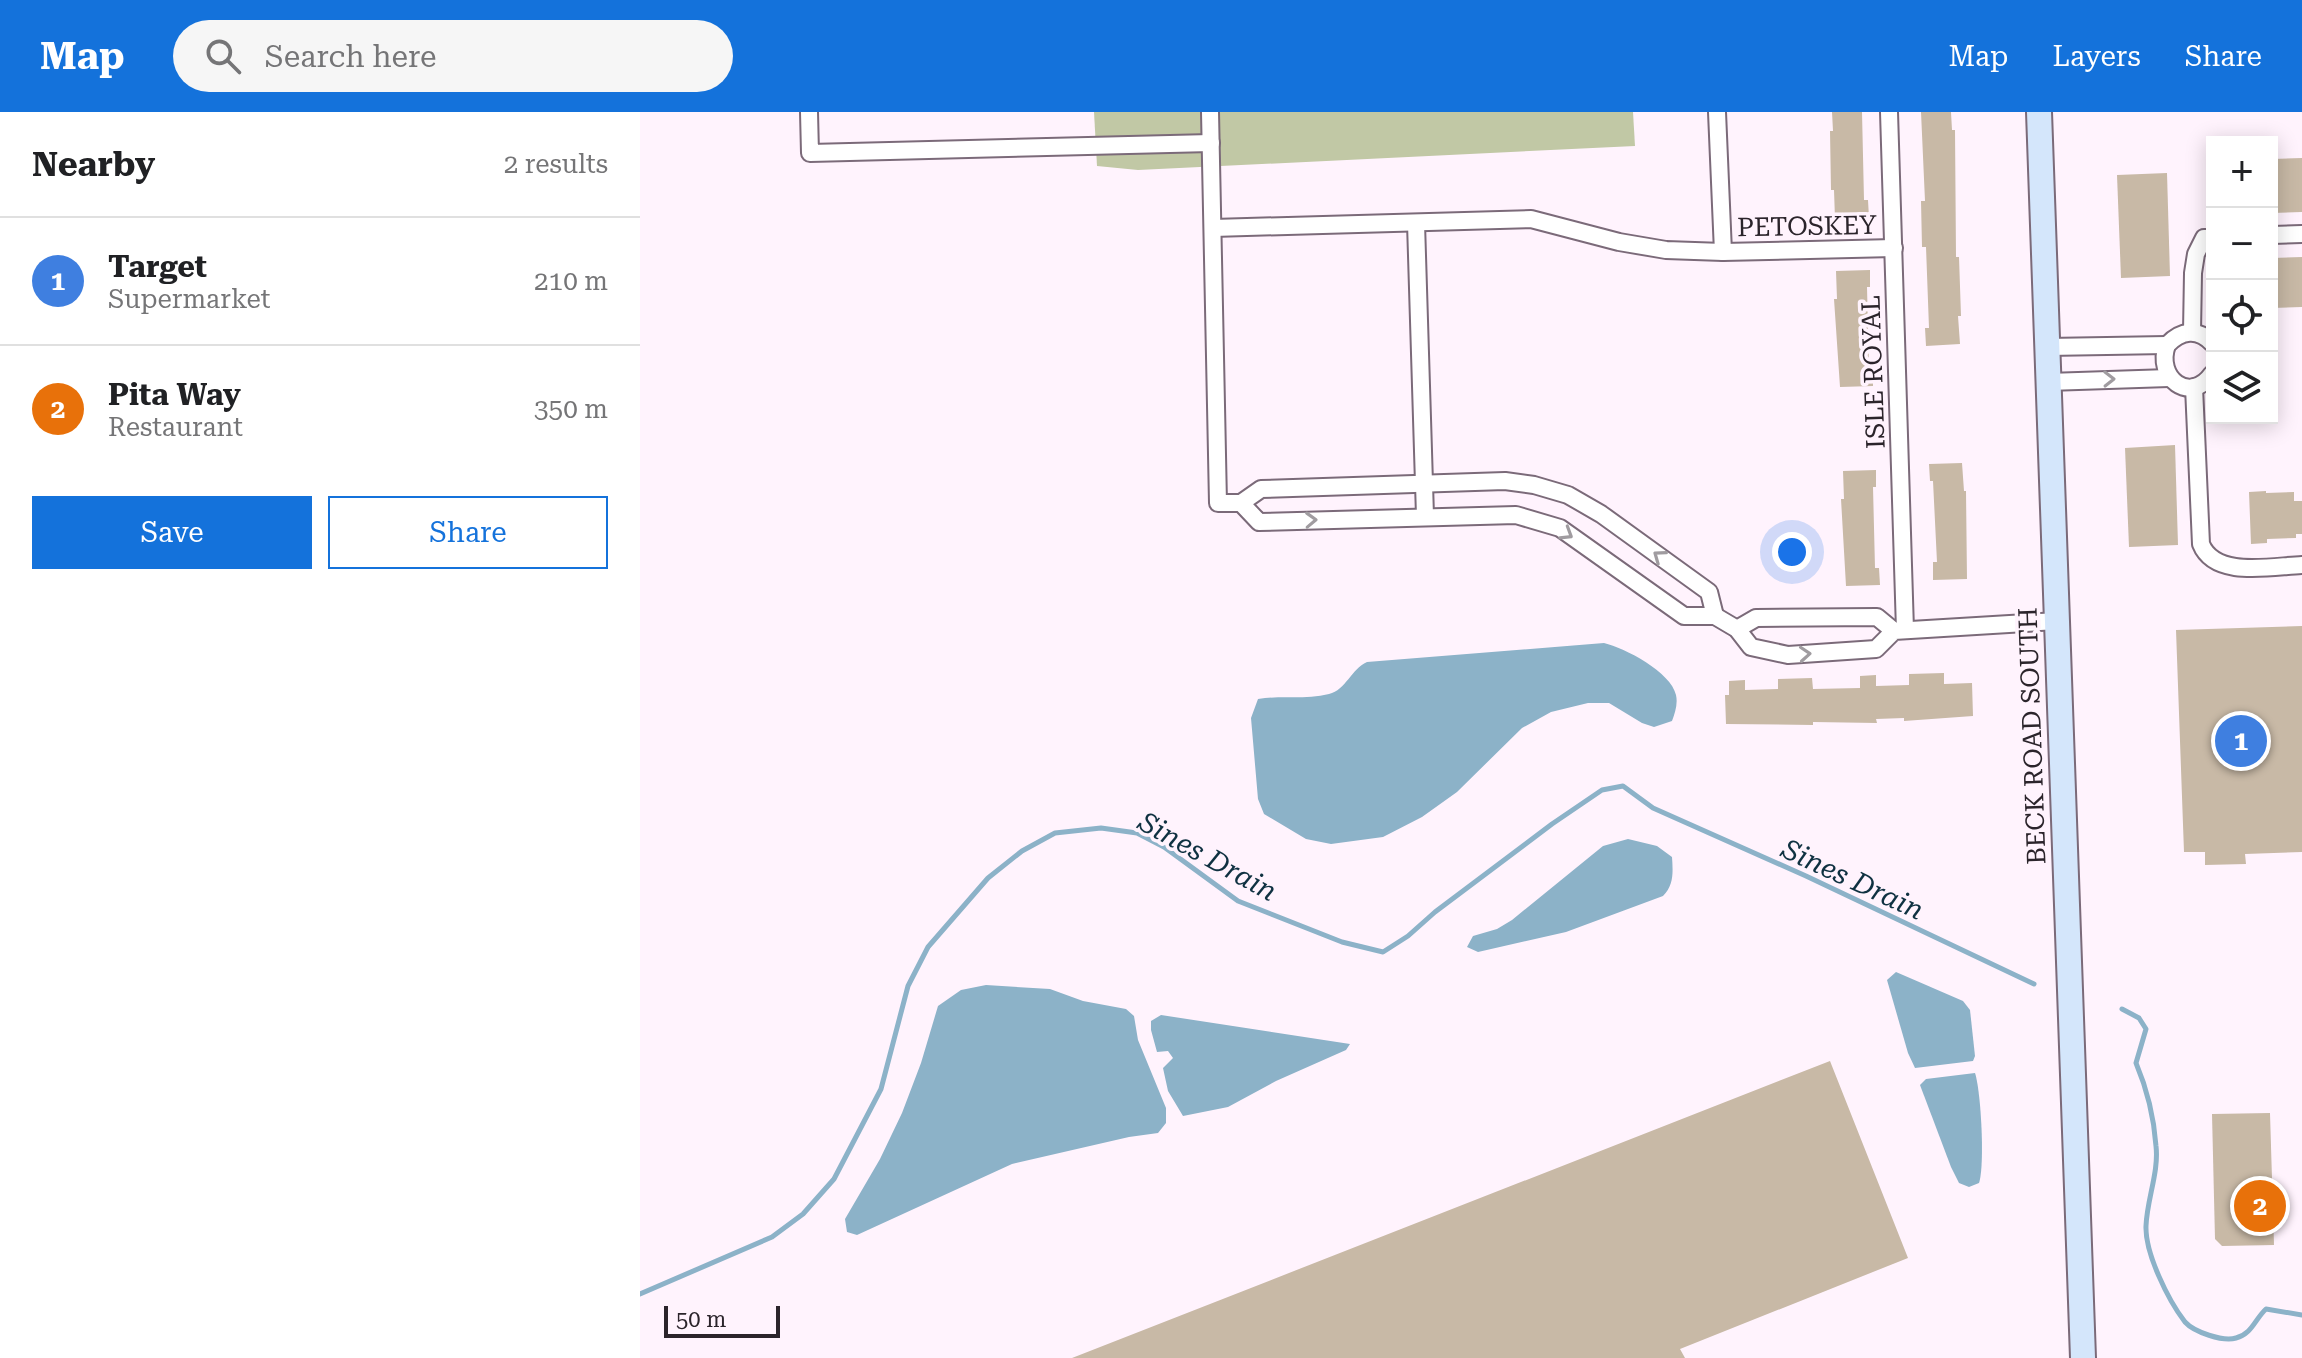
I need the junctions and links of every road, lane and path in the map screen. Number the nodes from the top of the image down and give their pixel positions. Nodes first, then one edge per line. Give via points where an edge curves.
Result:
1 (809, 112) edge
2 (1210, 112) edge
3 (1717, 112) edge
4 (1889, 112) edge
5 (2039, 112) edge
6 (1211, 143) junction
7 (1416, 223) junction
8 (1213, 228) junction
9 (2302, 234) edge
10 (2278, 235) edge
11 (2206, 241) edge
12 (1894, 248) junction
13 (1723, 252) junction
14 (2192, 332) junction
15 (2206, 338) edge
16 (2167, 345) junction
17 (2047, 347) junction
18 (2169, 378) junction
19 (2206, 381) edge
20 (2048, 382) junction
21 (2194, 387) junction
22 (1425, 483) junction
23 (1241, 503) junction
24 (1425, 516) junction
25 (2302, 565) edge
26 (1715, 616) junction
27 (2057, 621) junction
28 (1737, 629) junction
29 (1899, 630) junction
30 (2083, 1358) edge

1 - 6 street via 810,153
2 - 6 street
3 - 13 street
4 - 12 street, ISLE ROYAL
5 - 17 main road, BECK ROAD SOUTH
6 - 8 street
7 - 8 street, PETOSKEY
7 - 13 street, PETOSKEY via 1531,219 1619,242
7 - 22 street
8 - 23 street via 1218,503
9 - 10 street
11 - 14 street via 2196,254 2193,273
12 - 13 street, PETOSKEY
12 - 29 street, ISLE ROYAL
14 - 15 street
14 - 16 street
16 - 17 street
16 - 18 street via 2164,362
17 - 20 main road, BECK ROAD SOUTH
20 -> 18 street
18 - 21 street
19 - 21 street
20 - 27 main road, BECK ROAD SOUTH
21 - 25 street via 2201,544 2210,558 2232,567
22 - 23 street via 1261,489
22 - 24 street
26 -> 22 street via 1709,592 1568,495 1505,481
23 -> 24 street via 1259,522
24 -> 26 street via 1516,515 1539,520 1560,528 1684,616
26 - 28 street
27 - 29 street
27 - 30 main road, BECK ROAD SOUTH
28 - 29 street via 1756,618 1877,617
28 -> 29 street via 1751,647 1788,655 1876,649

